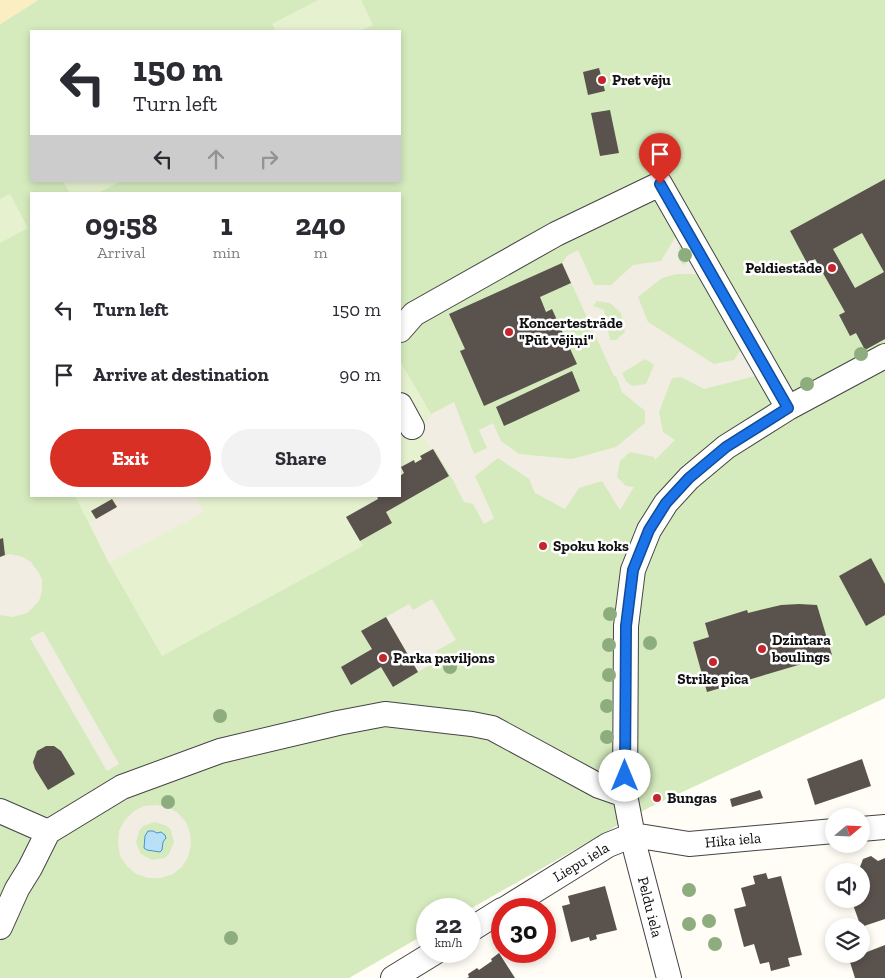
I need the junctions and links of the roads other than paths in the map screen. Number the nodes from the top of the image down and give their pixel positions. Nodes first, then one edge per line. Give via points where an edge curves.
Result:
1 (401, 329) edge
2 (885, 356) edge
3 (401, 407) edge
4 (788, 408) junction
5 (412, 427) dead end
6 (625, 794) junction
7 (0, 811) edge
8 (885, 827) edge
9 (870, 828) edge
10 (48, 832) junction
11 (825, 833) edge
12 (633, 835) junction
13 (523, 898) edge
14 (0, 927) edge
15 (417, 963) edge
16 (394, 978) edge
17 (669, 978) edge

1 - 4 street via 422,309 556,234 660,184
2 - 4 street, Peldu iela
3 - 5 street
4 - 6 street, Peldu iela via 726,447 689,478 666,503 649,530 633,570 626,626
6 - 10 street via 599,786 492,728 385,714 220,751 122,787
6 - 12 street, Peldu iela
7 - 10 street
8 - 9 street
10 - 14 street
11 - 12 street, Hika iela via 689,844
12 - 13 street, Liepu iela via 608,845
12 - 17 street, Peldu iela
15 - 16 street

